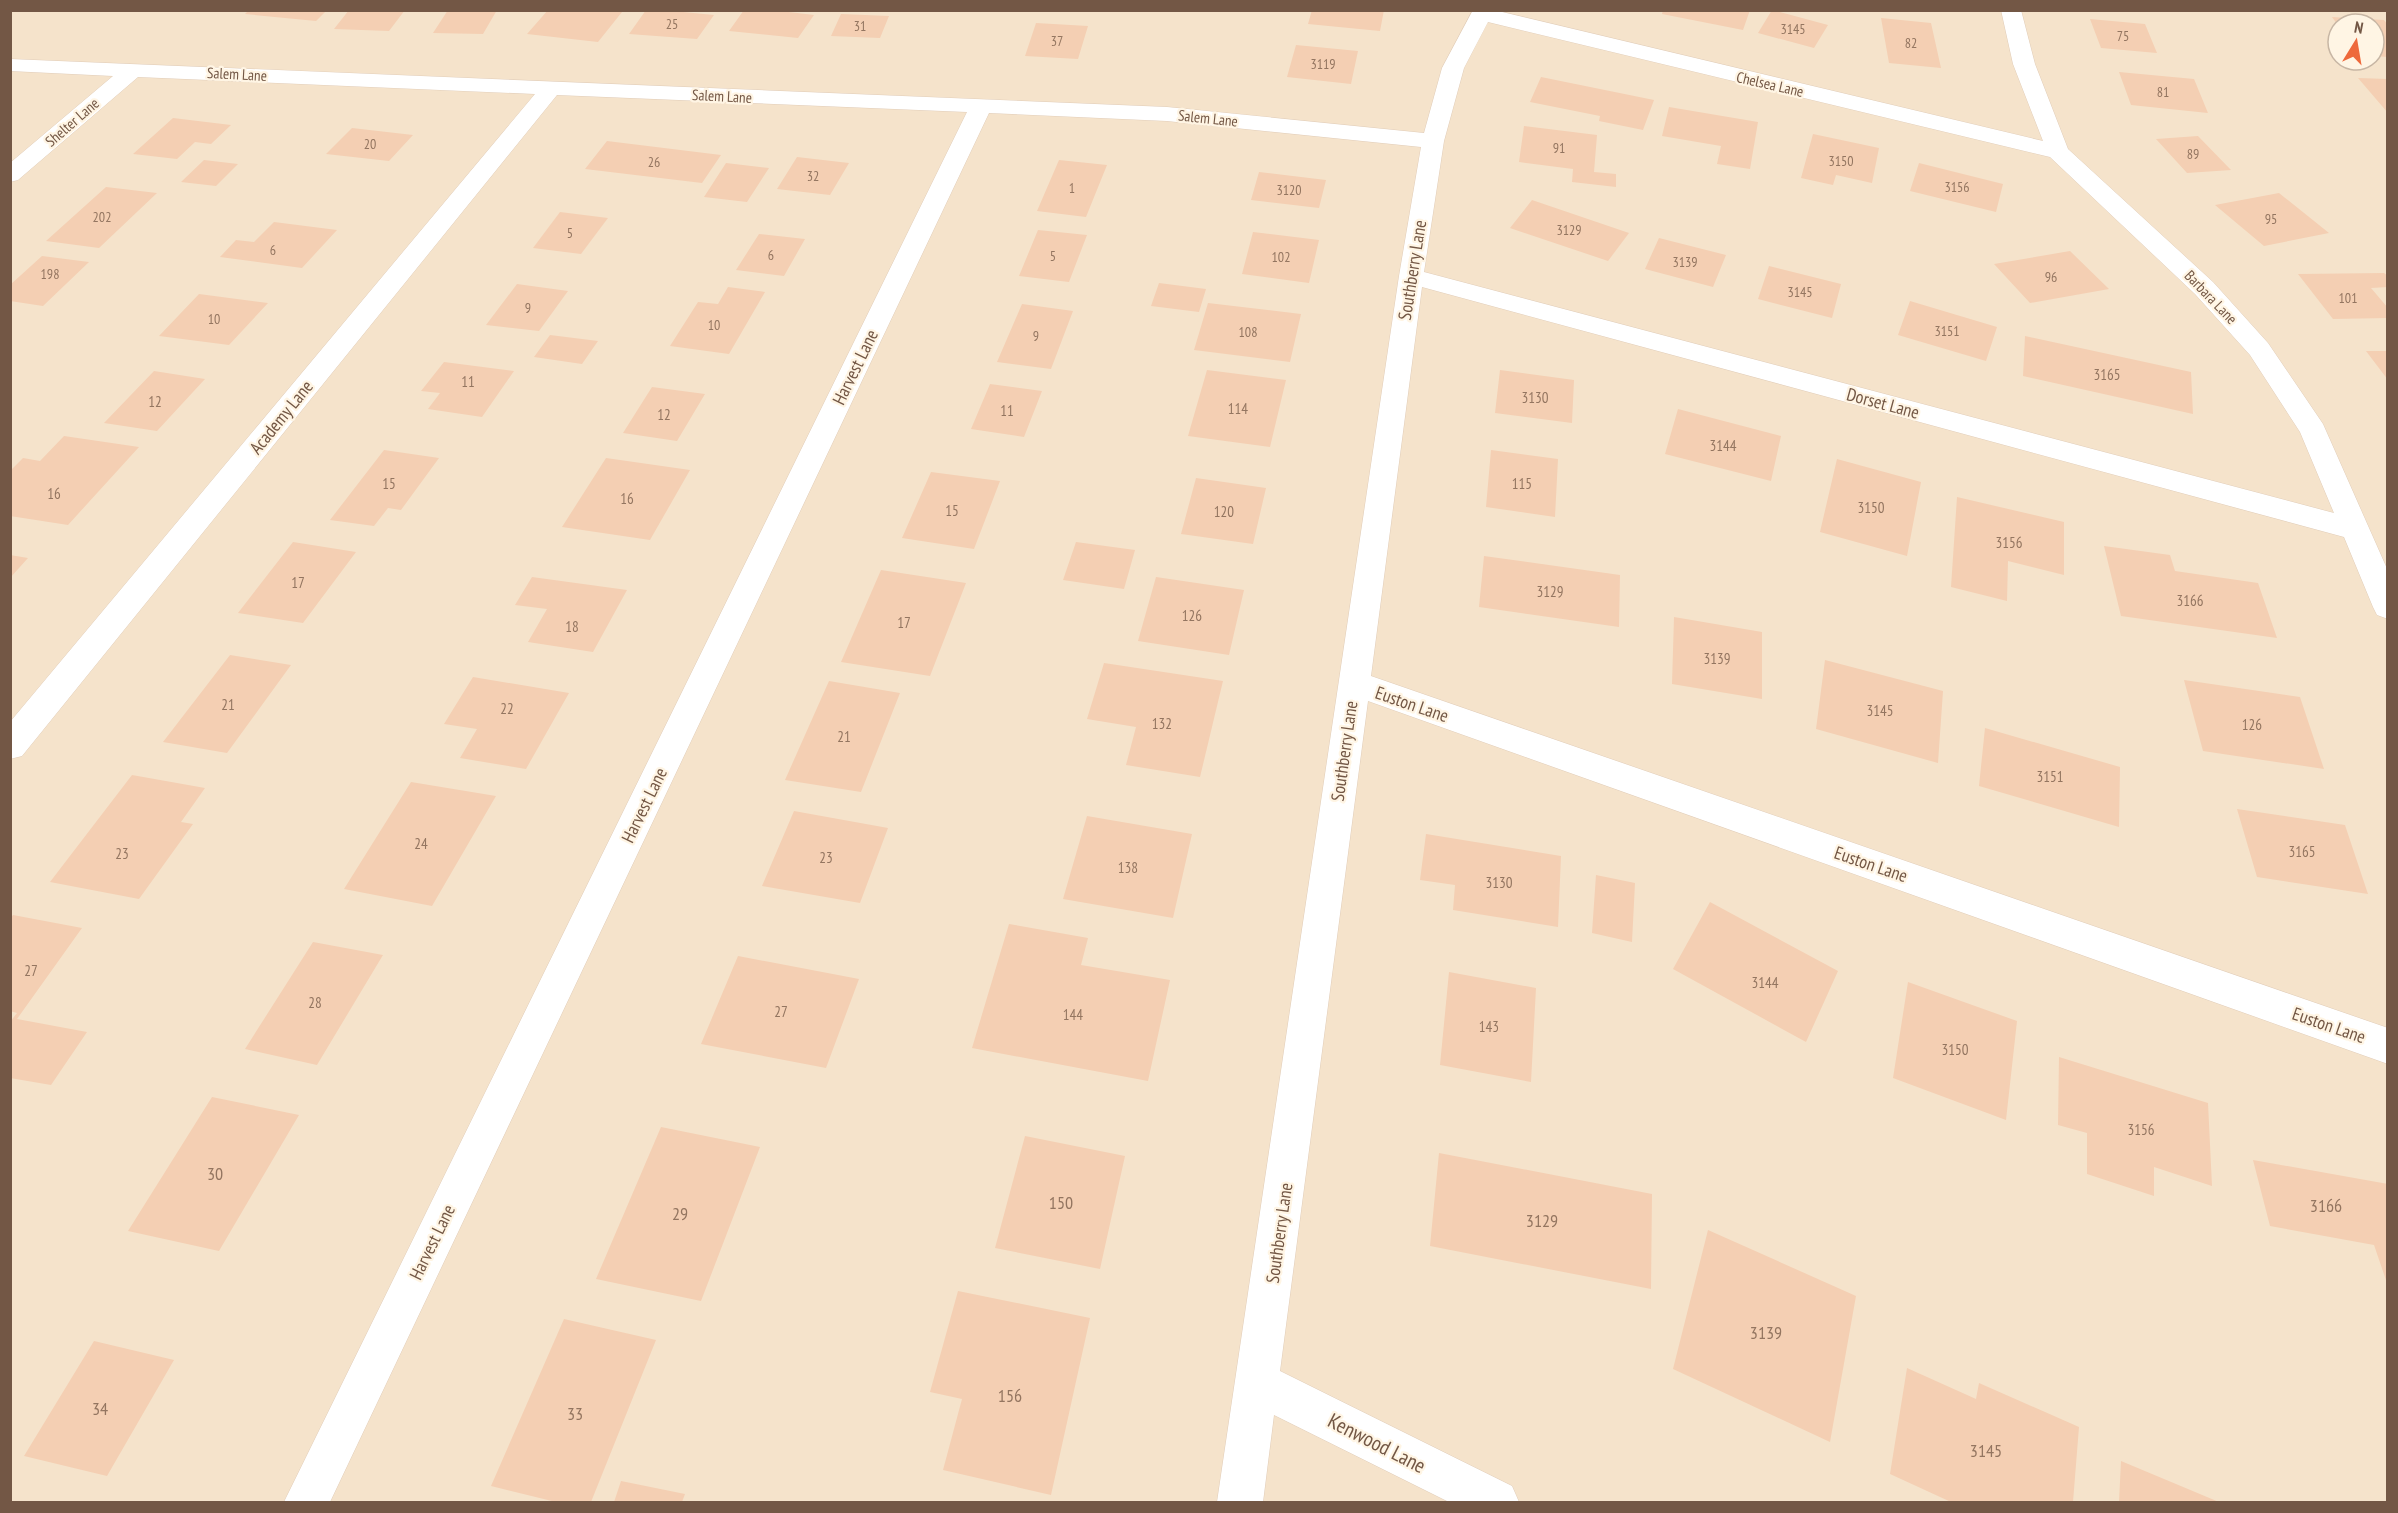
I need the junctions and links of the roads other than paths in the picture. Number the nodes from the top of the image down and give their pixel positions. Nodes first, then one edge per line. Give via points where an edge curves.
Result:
1 (2011, 10) edge
2 (1483, 13) edge
3 (10, 65) edge
4 (133, 70) junction
5 (551, 88) junction
6 (981, 107) junction
7 (1433, 141) junction
8 (2058, 152) junction
9 (10, 175) edge
10 (1411, 276) junction
11 (2356, 530) junction
12 (2388, 607) edge
13 (1354, 683) junction
14 (10, 746) edge
15 (2388, 1046) edge
16 (1259, 1384) junction
17 (307, 1503) edge
18 (1240, 1503) edge
19 (1496, 1503) edge

1 - 8 street, Barbara Lane via 2024,64
2 - 7 street, Southberry Lane via 1453,68
2 - 8 street, Chelsea Lane
3 - 4 street, Salem Lane
4 - 5 street, Salem Lane
4 - 9 street, Shelter Lane
5 - 6 street, Salem Lane
5 - 14 street, Academy Lane
6 - 7 street, Salem Lane via 1167,114
6 - 17 street, Harvest Lane
7 - 10 street, Southberry Lane
8 - 11 street, Barbara Lane via 2204,288 2259,349 2313,431
10 - 11 street, Dorset Lane
10 - 13 street, Southberry Lane
11 - 12 street, Barbara Lane
13 - 15 street, Euston Lane
13 - 16 street, Southberry Lane
16 - 18 street, Southberry Lane
16 - 19 street, Kenwood Lane

